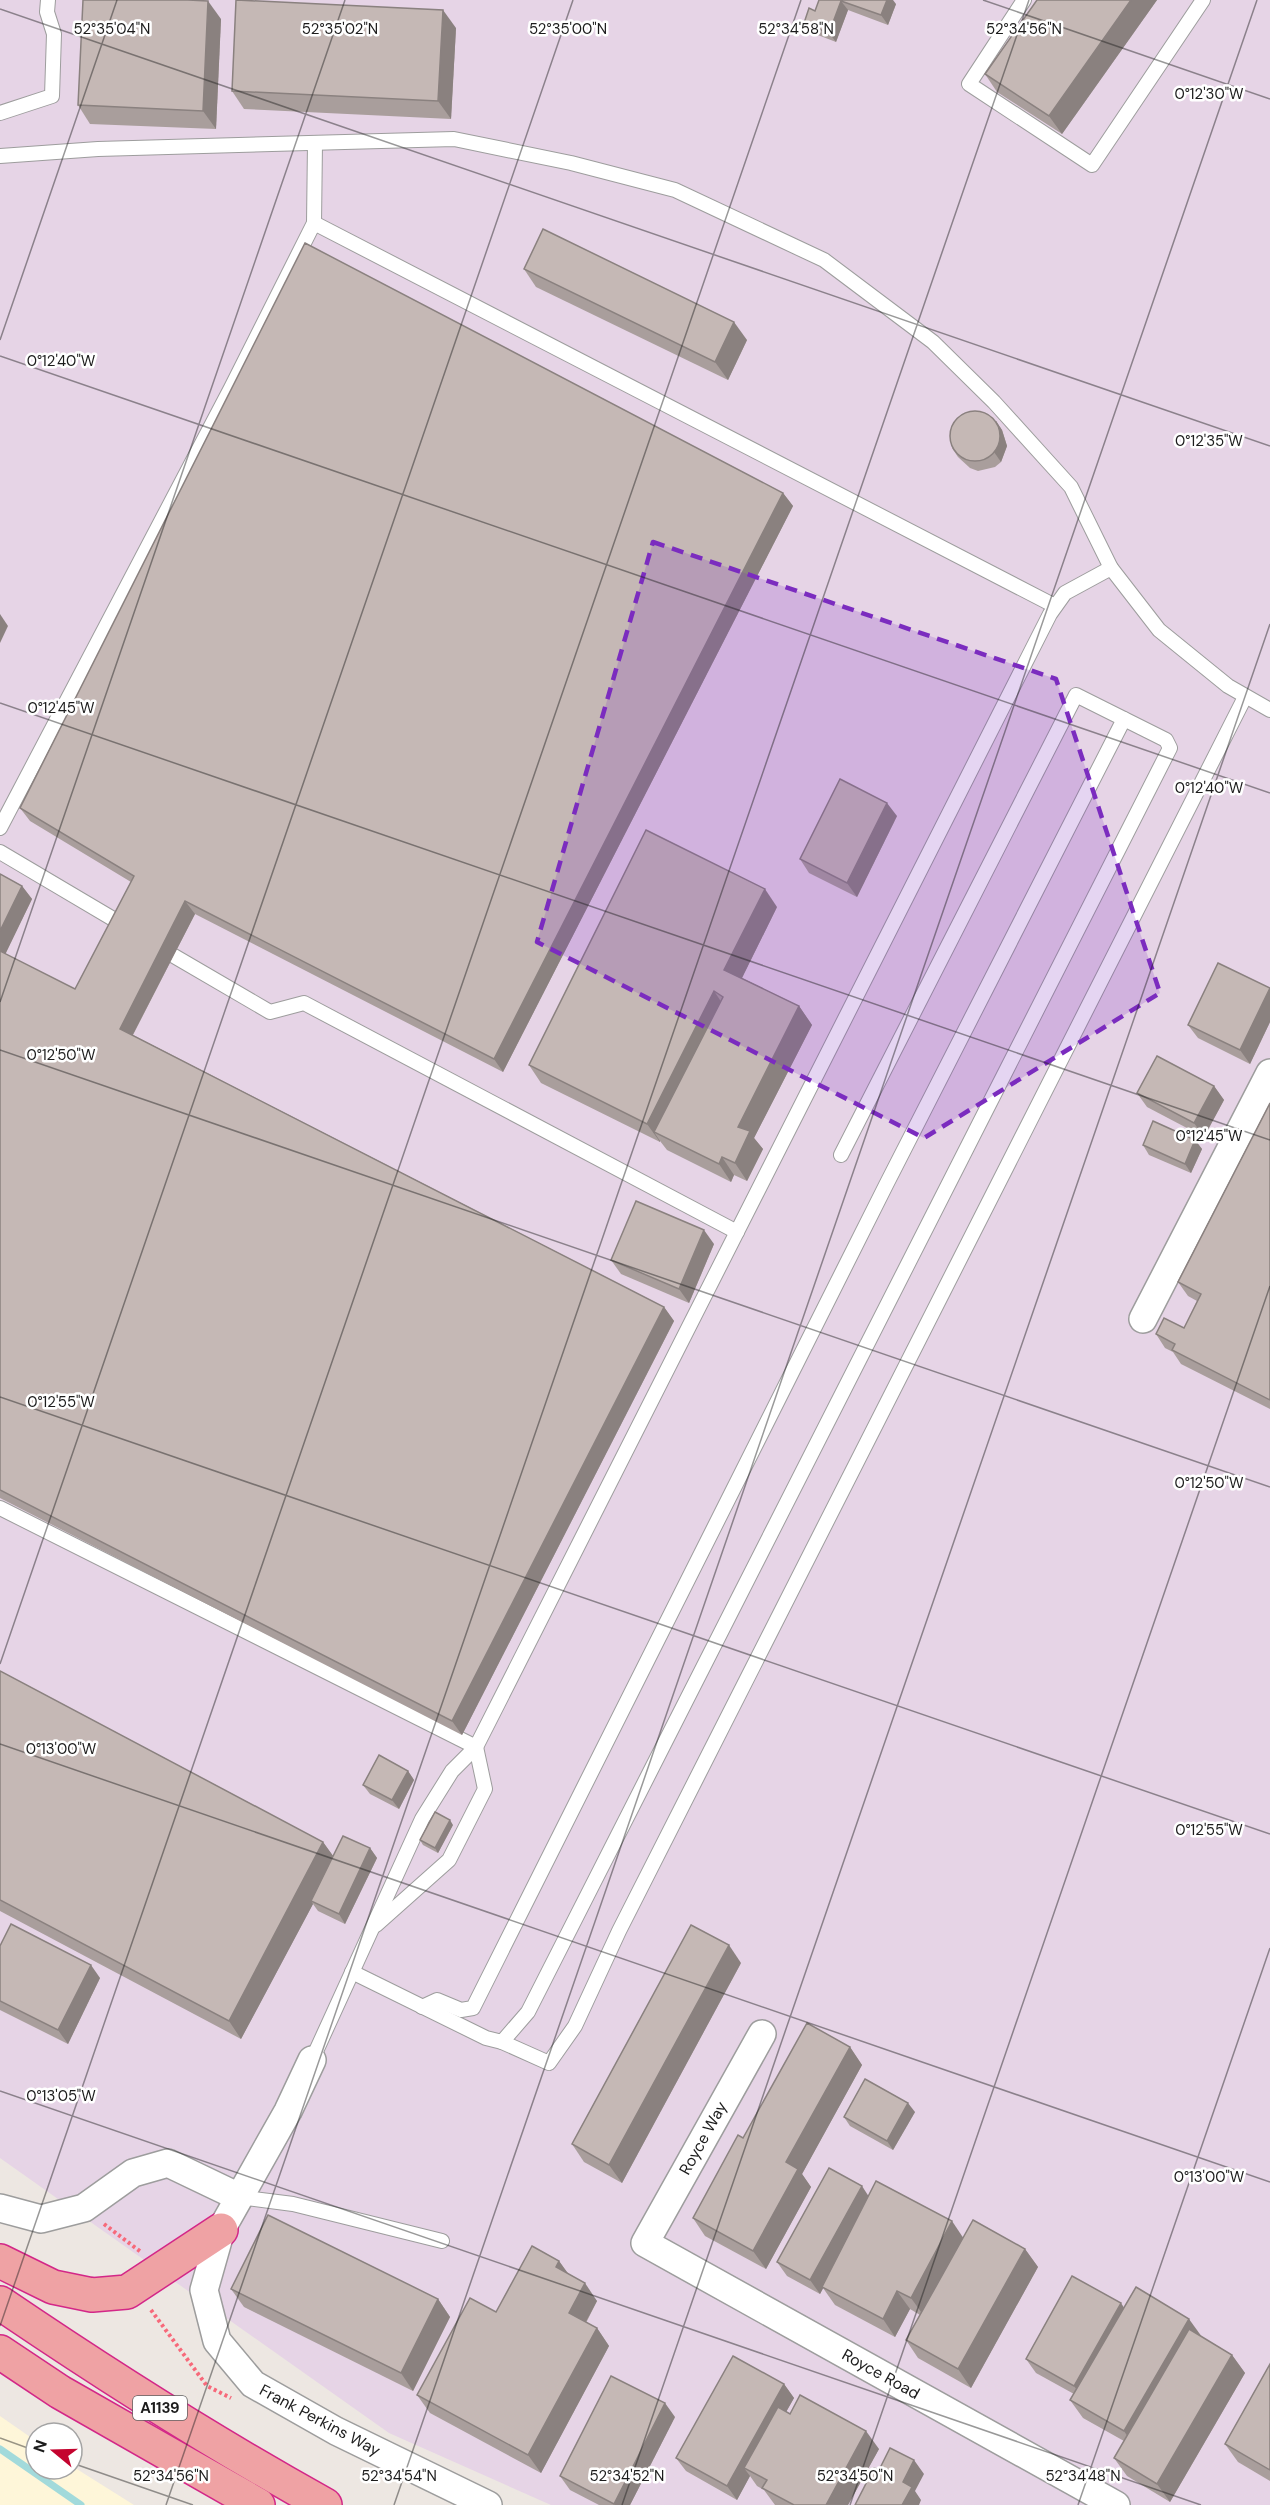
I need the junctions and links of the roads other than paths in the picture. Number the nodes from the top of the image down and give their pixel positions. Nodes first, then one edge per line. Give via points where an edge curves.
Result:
1 (48, 0) edge
2 (1024, 0) edge
3 (1203, 0) edge
4 (0, 113) edge
5 (315, 143) junction
6 (0, 156) edge
7 (314, 223) junction
8 (1111, 568) junction
9 (1055, 606) junction
10 (1245, 697) junction
11 (1270, 710) edge
12 (1124, 719) junction
13 (0, 828) edge
14 (0, 852) edge
15 (125, 926) edge
16 (174, 956) dead end
17 (1270, 1073) edge
18 (841, 1155) dead end
19 (736, 1232) junction
20 (1143, 1319) dead end
21 (0, 1508) edge
22 (476, 1747) junction
23 (371, 1929) junction
24 (352, 1972) junction
25 (422, 2007) junction
26 (762, 2034) dead end
27 (502, 2042) junction
28 (312, 2060) joint
29 (239, 2197) junction
30 (0, 2208) edge
31 (221, 2230) junction
32 (442, 2241) dead end
33 (645, 2243) joint
34 (0, 2261) edge
35 (0, 2303) edge
36 (0, 2352) edge
37 (258, 2505) edge
38 (325, 2505) edge
39 (488, 2505) edge
40 (1116, 2505) edge

1 - 4 lane via 47,12 54,34 52,96
2 - 3 lane via 969,84 1092,165
5 - 6 lane
5 - 7 lane
5 - 8 lane via 454,139 571,163 675,190 824,260 933,342 994,402 1071,487
7 - 9 lane
7 - 13 lane
8 - 9 lane via 1065,593
8 - 10 lane via 1159,630
9 - 19 lane
10 - 11 lane
10 - 27 lane via 619,1931 575,2026 549,2063
12 - 18 lane via 1076,695
12 - 25 lane via 474,2008 461,2010 437,2000
12 - 27 lane via 1167,740 1170,748 528,2012
14 - 15 lane
16 - 19 lane via 270,1012 304,1003
17 - 20 street
19 - 22 lane
21 - 22 lane
22 - 23 lane via 452,1771 422,1819
22 - 23 lane via 485,1788 449,1860
23 - 24 lane
24 - 25 lane
24 - 28 lane
25 - 27 lane
26 - 33 street, Royce Way
28 - 29 street, Frank Perkins Way
29 - 30 street via 168,2163 133,2174 84,2208 41,2219
29 - 31 street, Frank Perkins Way
29 - 32 lane via 292,2204
31 - 34 highway via 127,2292 92,2295 53,2287
31 - 39 street, Frank Perkins Way via 204,2290 216,2341 253,2384 336,2431
33 - 40 street, Royce Road
35 - 38 highway, A1139 via 150,2402
36 - 37 highway, A1139 via 60,2392

